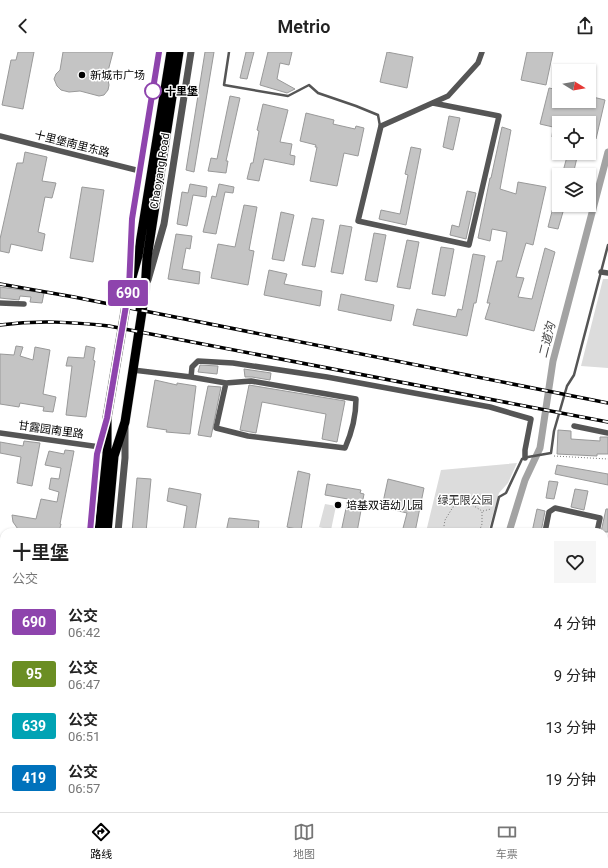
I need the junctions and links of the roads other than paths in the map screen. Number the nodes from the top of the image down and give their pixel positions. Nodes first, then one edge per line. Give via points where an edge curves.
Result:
1 (159, 52) edge
2 (171, 52) edge
3 (179, 52) edge
4 (191, 52) edge
5 (229, 52) edge
6 (482, 52) edge
7 (433, 103) junction
8 (150, 107) junction
9 (166, 110) junction
10 (181, 112) junction
11 (380, 126) junction
12 (0, 136) edge
13 (140, 171) junction
14 (608, 245) edge
15 (601, 272) junction
16 (608, 273) edge
17 (129, 288) junction
18 (145, 292) junction
19 (0, 303) edge
20 (24, 304) dead end
21 (133, 370) junction
22 (191, 378) junction
23 (226, 383) junction
24 (107, 418) junction
25 (125, 422) junction
26 (574, 426) dead end
27 (0, 433) edge
28 (608, 433) edge
29 (100, 447) junction
30 (526, 457) junction
31 (90, 528) edge
32 (99, 528) edge
33 (107, 528) edge
34 (118, 528) edge
35 (491, 528) edge
36 (546, 528) edge
37 (598, 528) edge

1 - 8 street, Chaoyang Road
2 - 9 highway, Chaoyang Road
3 - 9 highway, Chaoyang Road
4 - 10 street, Chaoyang Road
5 - 11 lane via 224,85 288,96 309,85 318,94 378,115
6 - 7 street via 478,63 448,96
7 - 11 street
7 - 11 street via 499,116 469,245 358,221
8 - 9 street
8 - 13 street, Chaoyang Road
9 - 10 street
9 - 17 highway, Chaoyang Road via 138,256
9 - 18 highway, Chaoyang Road
10 - 18 street, Chaoyang Road via 164,224
12 - 13 street, 十里堡南里东路
13 - 17 street, Chaoyang Road via 132,219
14 - 15 lane
15 - 16 street
15 - 30 lane via 574,375 567,386 554,431 551,453
17 - 24 highway, Chaoyang Road
18 - 21 highway, Chaoyang Road
19 - 20 street
21 - 22 street
21 - 25 highway, Chaoyang Road
22 - 23 street
22 - 30 street via 192,367 198,361 233,363 490,407 531,419
23 - 23 street via 250,381 356,399 356,411 345,448 248,436 216,428
24 - 29 street, Chaoyang Road
24 - 32 highway, Chaoyang Road
25 - 33 highway, Chaoyang Road via 114,456
25 - 34 street, Chaoyang Road via 125,458
26 - 28 street
27 - 29 street, 甘露园南里路
29 - 31 street, Chaoyang Road via 97,454
30 - 35 lane via 522,460 506,493 499,496
36 - 37 street via 550,512 555,508 600,518

